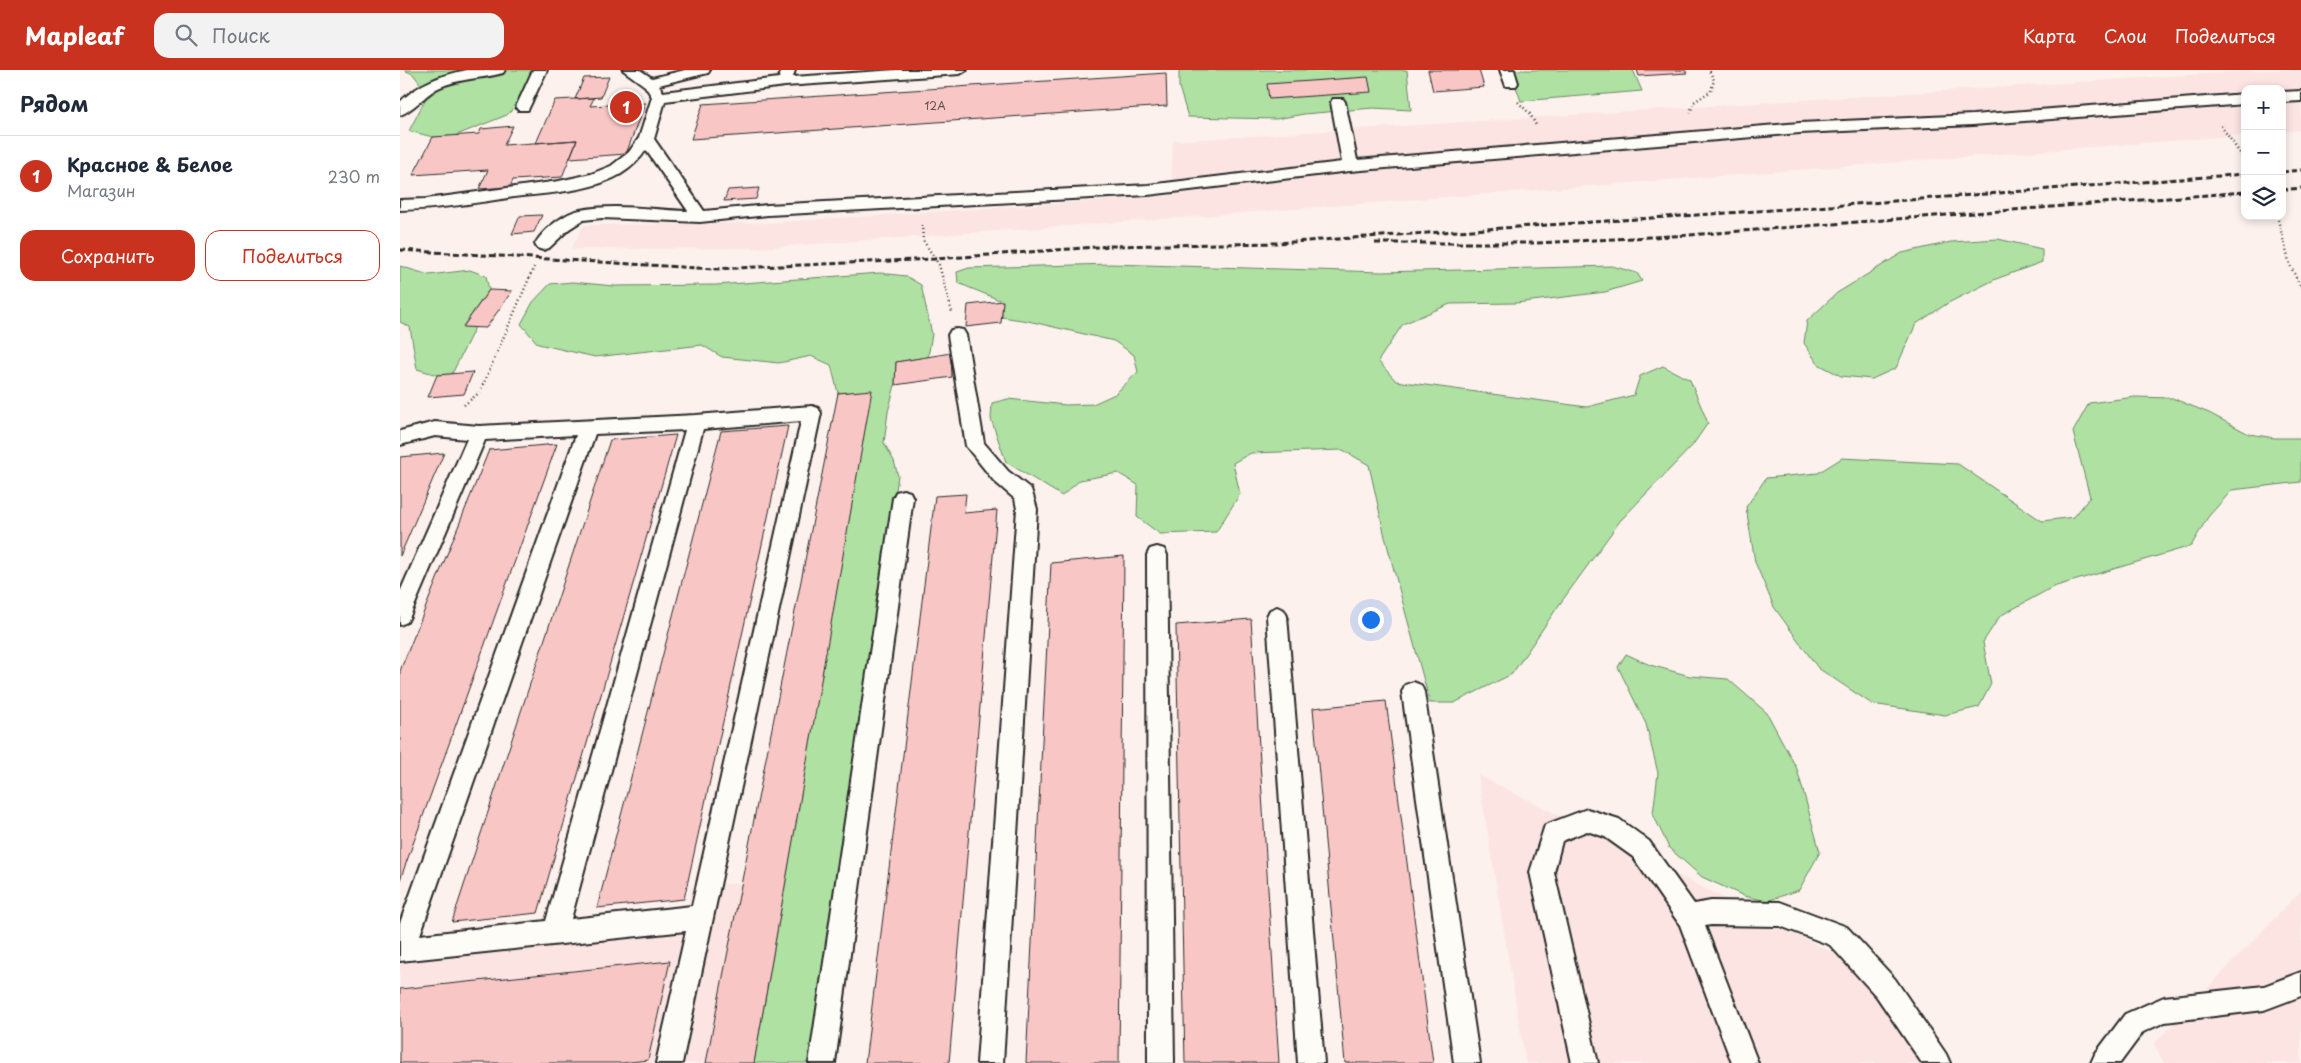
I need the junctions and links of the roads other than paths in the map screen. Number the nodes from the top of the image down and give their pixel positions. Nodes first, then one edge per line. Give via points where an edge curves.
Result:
1 (498, 70) edge
2 (540, 70) edge
3 (630, 70) edge
4 (703, 70) edge
5 (960, 70) edge
6 (786, 76) edge
7 (650, 83) junction
8 (400, 87) edge
9 (413, 96) junction
10 (2301, 96) edge
11 (659, 97) junction
12 (2286, 97) edge
13 (2241, 99) edge
14 (1338, 102) dead end
15 (523, 106) dead end
16 (400, 110) edge
17 (646, 139) junction
18 (1350, 166) junction
19 (400, 205) edge
20 (700, 217) junction
21 (543, 244) road end
22 (957, 335) road end
23 (696, 422) junction
24 (588, 427) junction
25 (479, 433) junction
26 (400, 438) edge
27 (902, 498) dead end
28 (1157, 555) dead end
29 (400, 616) edge
30 (1277, 616) dead end
31 (1413, 692) dead end
32 (702, 917) junction
33 (1689, 917) junction
34 (555, 933) junction
35 (401, 949) edge
36 (2301, 984) edge
37 (669, 1063) edge
38 (822, 1063) edge
39 (990, 1063) edge
40 (1161, 1063) edge
41 (1311, 1063) edge
42 (1467, 1063) edge
43 (1585, 1063) edge
44 (1745, 1063) edge
45 (1937, 1063) edge
46 (2104, 1063) edge

1 - 9 lane via 465,74 435,83
2 - 15 lane
3 - 7 lane
4 - 7 lane
5 - 6 lane
6 - 11 lane
7 - 11 lane
8 - 9 lane
9 - 16 lane
10 - 12 lane
11 - 17 lane
13 - 18 lane via 1973,120 1800,128
14 - 18 lane
17 - 19 lane via 634,156 616,170 594,180
17 - 20 lane
18 - 20 lane via 1148,190 768,210
20 - 21 lane via 580,215 563,225
22 - 39 lane via 975,446 1001,476 1024,495 1027,509
23 - 24 lane
23 - 32 lane via 812,413
23 - 34 lane
24 - 25 lane
24 - 35 lane
25 - 26 lane via 435,429
25 - 29 lane
27 - 38 lane
28 - 40 lane
30 - 41 lane
31 - 42 lane
32 - 34 lane
32 - 37 lane
33 - 43 lane via 1641,848 1611,827 1587,820 1553,833 1542,872
33 - 44 lane
33 - 45 lane via 1711,913 1780,914 1838,936 1886,988
34 - 35 lane
36 - 46 lane via 2264,998 2164,1010 2134,1023

